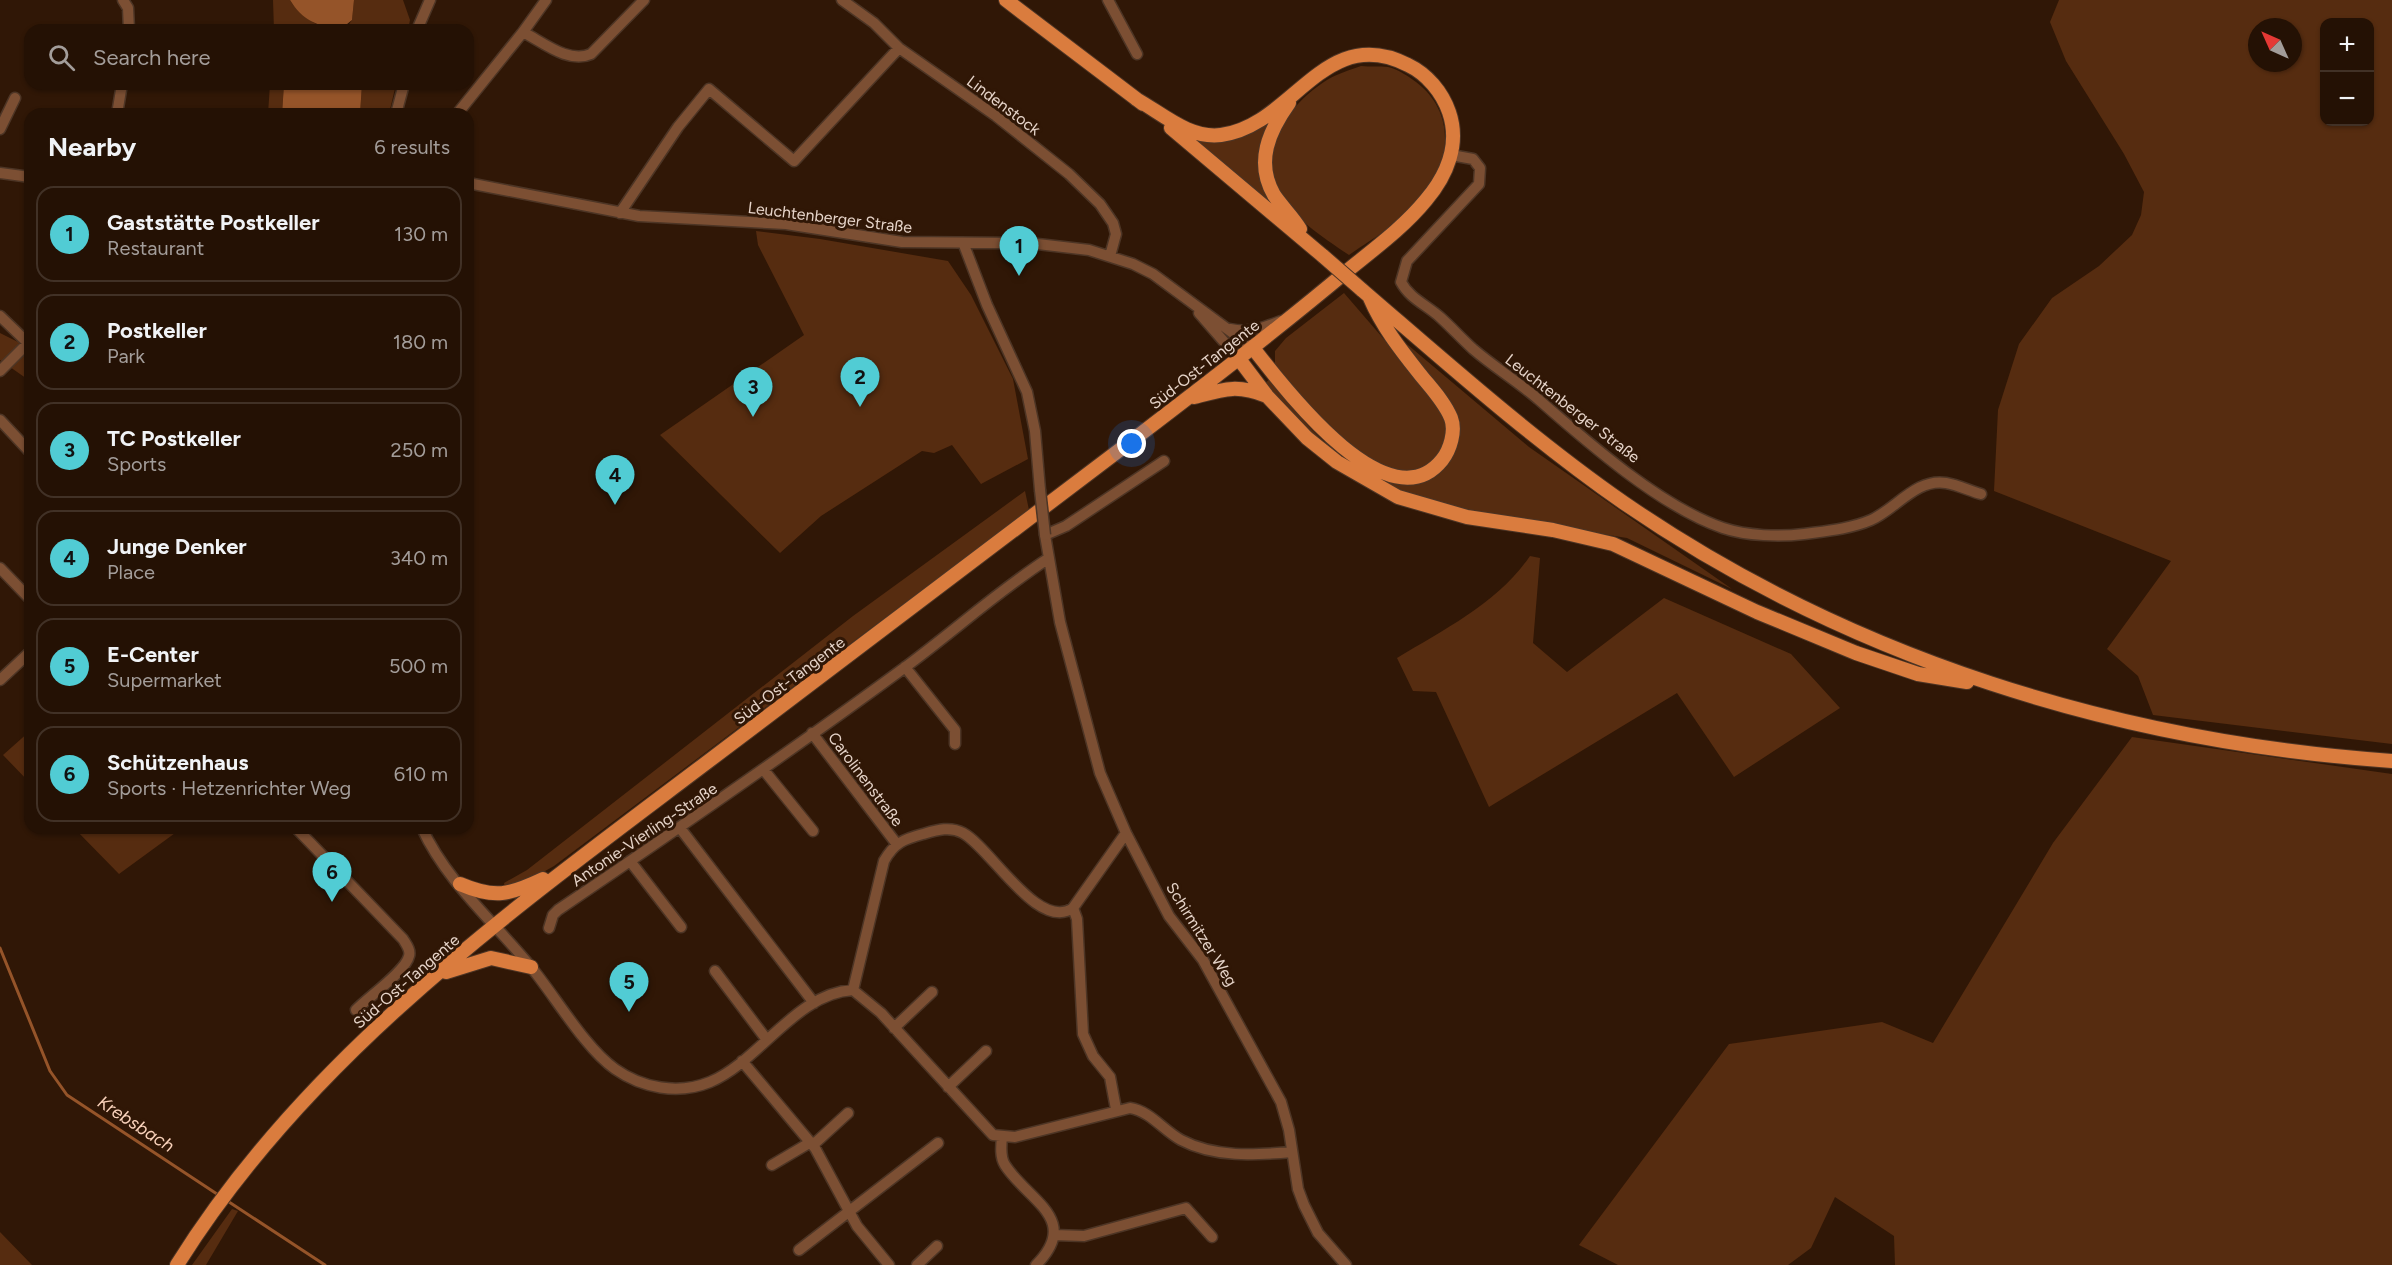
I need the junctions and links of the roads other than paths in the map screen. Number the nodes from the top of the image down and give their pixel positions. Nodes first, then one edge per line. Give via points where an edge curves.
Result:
1 (123, 0) edge
2 (430, 0) edge
3 (546, 0) edge
4 (644, 0) edge
5 (842, 0) edge
6 (1006, 0) edge
7 (1108, 0) edge
8 (129, 24) edge
9 (420, 24) edge
10 (524, 32) junction
11 (899, 48) junction
12 (1137, 54) dead end
13 (1299, 89) junction
14 (121, 90) edge
15 (402, 90) edge
16 (15, 98) dead end
17 (1136, 99) junction
18 (118, 108) edge
19 (398, 108) edge
20 (462, 108) edge
21 (0, 129) edge
22 (1451, 155) junction
23 (0, 173) edge
24 (24, 176) edge
25 (474, 184) edge
26 (620, 213) junction
27 (964, 244) junction
28 (1311, 246) junction
29 (1110, 256) junction
30 (1181, 293) junction
31 (1365, 293) junction
32 (0, 316) edge
33 (1293, 316) junction
34 (1226, 328) junction
35 (24, 338) edge
36 (24, 347) edge
37 (1253, 348) junction
38 (1239, 359) junction
39 (0, 371) edge
40 (1268, 396) junction
41 (1186, 399) junction
42 (0, 420) edge
43 (24, 446) edge
44 (1164, 461) dead end
45 (1981, 494) dead end
46 (1046, 535) junction
47 (1049, 558) junction
48 (0, 568) edge
49 (24, 593) edge
50 (24, 658) edge
51 (905, 667) junction
52 (0, 680) edge
53 (1987, 684) junction
54 (812, 733) junction
55 (955, 744) dead end
56 (2392, 761) edge
57 (763, 769) junction
58 (680, 828) junction
59 (813, 831) dead end
60 (1126, 833) junction
61 (302, 834) edge
62 (425, 834) edge
63 (896, 843) junction
64 (630, 861) junction
65 (561, 871) junction
66 (460, 884) junction
67 (1073, 908) junction
68 (495, 925) junction
69 (681, 927) dead end
70 (549, 928) dead end
71 (531, 967) junction
72 (715, 971) dead end
73 (435, 976) junction
74 (853, 990) junction
75 (932, 992) dead end
76 (814, 1003) junction
77 (356, 1010) dead end
78 (894, 1028) junction
79 (767, 1040) junction
80 (986, 1051) dead end
81 (742, 1061) junction
82 (948, 1087) junction
83 (1116, 1109) junction
84 (848, 1113) dead end
85 (1002, 1137) junction
86 (812, 1143) junction
87 (938, 1143) dead end
88 (1292, 1152) junction
89 (772, 1165) dead end
90 (849, 1212) junction
91 (1054, 1235) junction
92 (1212, 1237) dead end
93 (937, 1246) dead end
94 (799, 1250) dead end
95 (177, 1265) edge
96 (889, 1265) edge
97 (917, 1265) edge
98 (1036, 1265) edge
99 (1346, 1265) edge

1 - 8 street via 128,8
2 - 9 street
3 - 10 street
4 - 10 street via 585,57 574,58
5 - 11 street, Lindenstock via 874,23
6 - 17 main road
7 - 12 street
10 - 20 street
11 - 26 street via 794,161 709,88
11 - 29 street, Lindenstock via 996,116 1100,204 1116,234
13 - 17 main road via 1254,124 1217,136 1197,135
13 - 22 main road via 1332,63 1356,56 1402,61 1434,85 1447,107 1452,130
13 - 28 main road via 1267,139 1265,167 1274,194
14 - 18 street
15 - 19 street
16 - 21 street
17 - 28 main road
22 - 33 main road, Süd-Ost-Tangente via 1441,179 1424,203
22 - 45 street, Leuchtenberger Straße via 1473,159 1480,168 1479,184 1407,261 1401,282 1405,290 1572,430 1663,496 1723,528 1803,534 1872,520 1931,483 1946,483
23 - 24 street
25 - 26 street, Leuchtenberger Straße
26 - 27 street, Leuchtenberger Straße via 786,224 902,242
27 - 29 street, Leuchtenberger Straße via 1058,245
27 - 46 street, Schirmitzer Weg, bridge via 1027,392
28 - 31 main road, bridge
29 - 30 street, Leuchtenberger Straße via 1153,274
30 - 34 street, Leuchtenberger Straße
30 - 38 street, Leuchtenberger Straße
31 - 37 main road via 1380,321 1451,418 1450,446 1443,459 1424,474 1389,474 1347,451 1315,424
31 - 53 main road via 1544,443 1626,504 1786,599 1930,664
32 - 35 street
33 - 34 street via 1259,330
33 - 37 main road, Süd-Ost-Tangente
34 - 37 street, Leuchtenberger Straße
36 - 39 street
37 - 38 main road, Süd-Ost-Tangente
38 - 40 main road
38 - 41 main road, Süd-Ost-Tangente
40 - 41 main road via 1235,387
40 - 53 main road via 1307,438 1337,462 1398,497 1467,517 1613,544 1757,612 1878,660 1938,679
41 - 65 main road, Süd-Ost-Tangente
42 - 43 street
44 - 46 street via 1066,526
46 - 47 street, Schirmitzer Weg
47 - 51 street, Antonie-Vierling-Straße
47 - 60 street, Schirmitzer Weg via 1060,622 1090,741
48 - 49 street
50 - 52 street
51 - 54 street, Antonie-Vierling-Straße
51 - 55 street via 955,730
53 - 56 main road via 2054,705 2171,732 2263,748
54 - 57 street, Antonie-Vierling-Straße
54 - 63 street, Carolinenstraße
57 - 58 street, Antonie-Vierling-Straße
57 - 59 street
58 - 64 street, Antonie-Vierling-Straße
58 - 76 street
60 - 67 street
60 - 88 street, Schirmitzer Weg via 1169,916 1203,960 1268,1077 1281,1102
61 - 77 street via 403,939 409,950 403,966
62 - 66 street
63 - 67 street via 942,829 964,833 1037,905 1065,914
63 - 74 street via 884,861
64 - 69 street
64 - 70 street, Antonie-Vierling-Straße via 558,910
65 - 66 main road via 501,895
65 - 68 main road, Süd-Ost-Tangente
66 - 68 street
67 - 83 street via 1077,919 1083,1034 1093,1056 1110,1077
68 - 71 street
68 - 73 main road, Süd-Ost-Tangente
71 - 73 main road via 491,958
71 - 81 street via 600,1056 631,1079 680,1089 710,1082
72 - 79 street
73 - 95 main road, Süd-Ost-Tangente via 328,1075 243,1170
74 - 76 street via 824,996
74 - 78 street
75 - 78 street
76 - 79 street
78 - 82 street
79 - 81 street
80 - 82 street
81 - 86 street
82 - 85 street via 984,1127
83 - 85 street via 1015,1137
83 - 88 street via 1139,1109 1183,1141 1214,1150 1248,1155
84 - 86 street
85 - 91 street via 1005,1165 1044,1208
86 - 89 street
86 - 90 street
87 - 90 street
88 - 99 street, Schirmitzer Weg via 1298,1189 1310,1220
90 - 94 street
90 - 96 street
91 - 92 street via 1084,1236 1186,1208
91 - 98 street via 1051,1248
93 - 97 street

